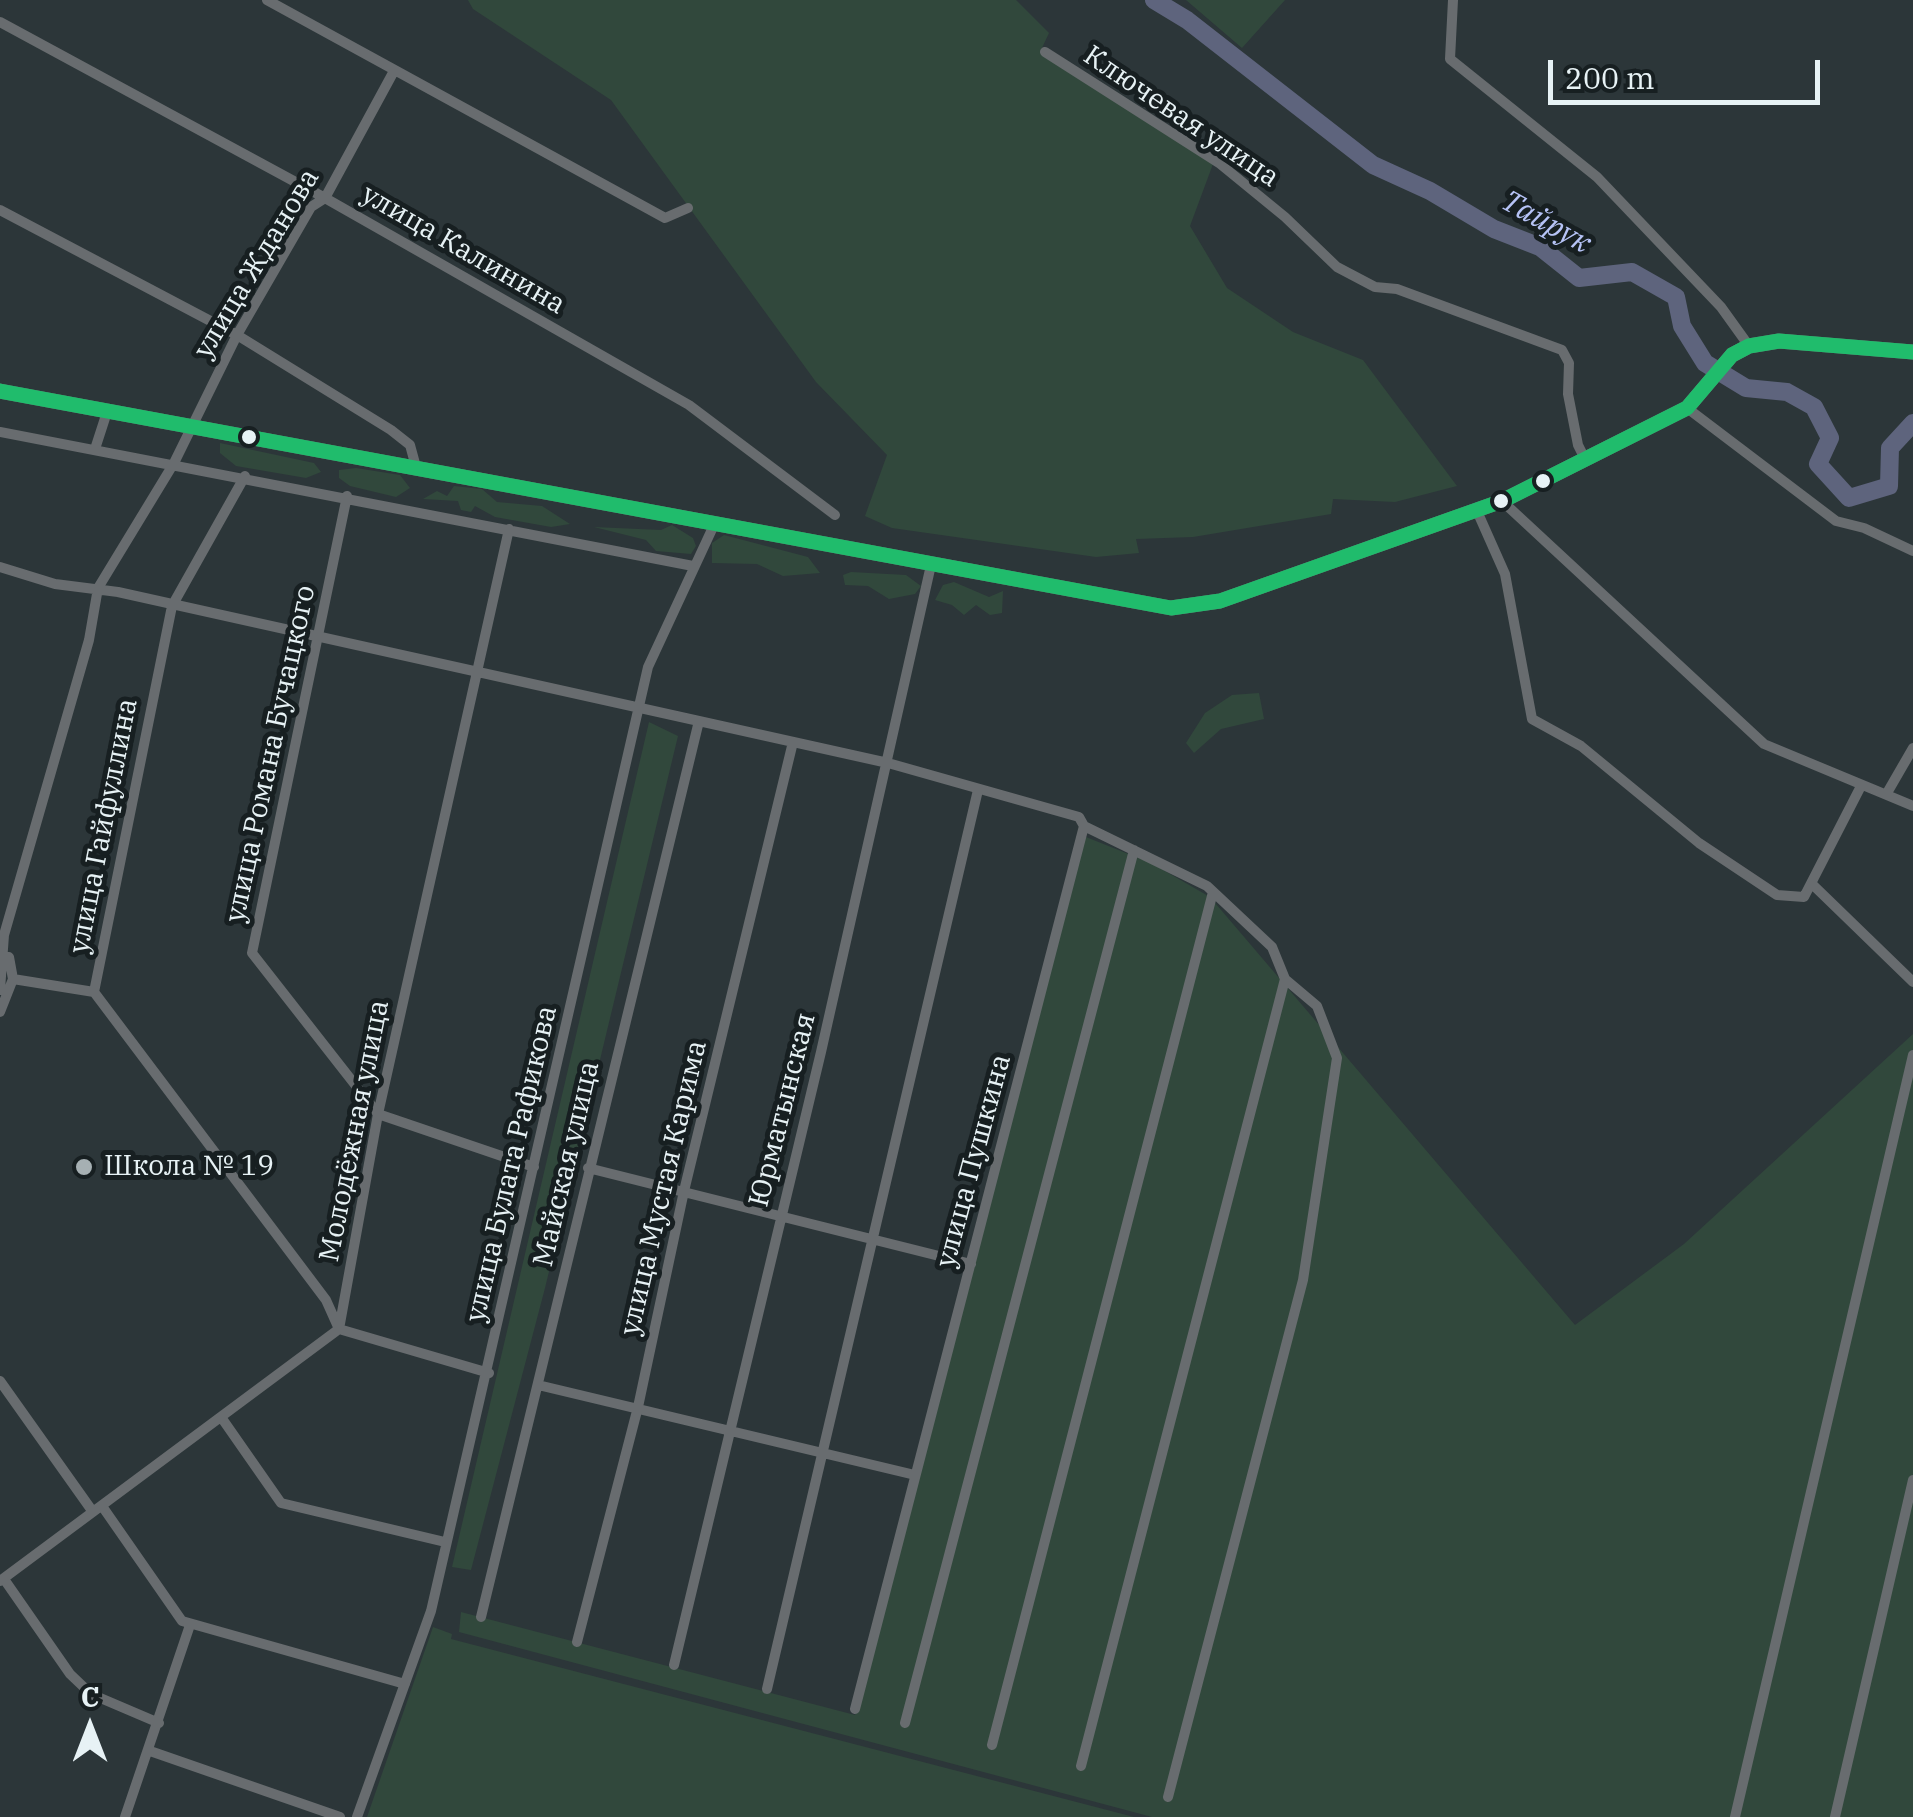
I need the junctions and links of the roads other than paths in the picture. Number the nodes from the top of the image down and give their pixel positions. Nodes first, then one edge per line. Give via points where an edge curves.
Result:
1 (267, 0) edge
2 (1453, 0) edge
3 (0, 22) edge
4 (1045, 52) dead end
5 (394, 71) junction
6 (325, 198) junction
7 (688, 208) dead end
8 (0, 210) edge
9 (237, 335) junction
10 (1748, 346) junction
11 (1913, 352) edge
12 (0, 391) edge
13 (1687, 408) junction
14 (107, 412) junction
15 (190, 427) junction
16 (0, 432) edge
17 (95, 449) junction
18 (1585, 459) junction
19 (174, 462) junction
20 (416, 467) junction
21 (245, 476) junction
22 (348, 496) junction
23 (1502, 500) junction
24 (1478, 512) junction
25 (835, 515) dead end
26 (714, 525) junction
27 (510, 529) junction
28 (1913, 552) edge
29 (931, 564) junction
30 (693, 566) junction
31 (0, 568) edge
32 (98, 588) junction
33 (172, 606) junction
34 (318, 638) junction
35 (478, 673) junction
36 (637, 708) junction
37 (698, 721) junction
38 (793, 742) junction
39 (1913, 748) edge
40 (888, 763) junction
41 (1860, 788) junction
42 (978, 790) junction
43 (1887, 793) junction
44 (1913, 806) edge
45 (1084, 826) junction
46 (1134, 850) junction
47 (1812, 884) junction
48 (1214, 892) junction
49 (2, 935) edge
50 (13, 979) junction
51 (1285, 979) junction
52 (1913, 982) edge
53 (0, 990) edge
54 (94, 992) junction
55 (0, 1012) edge
56 (1913, 1055) edge
57 (378, 1114) junction
58 (534, 1168) junction
59 (588, 1168) junction
60 (684, 1190) junction
61 (780, 1218) junction
62 (872, 1240) junction
63 (971, 1264) junction
64 (339, 1330) junction
65 (489, 1373) junction
66 (0, 1381) edge
67 (538, 1385) junction
68 (638, 1407) junction
69 (221, 1417) junction
70 (728, 1431) junction
71 (822, 1454) junction
72 (916, 1475) junction
73 (1913, 1480) edge
74 (97, 1509) junction
75 (445, 1542) junction
76 (2, 1580) edge
77 (481, 1617) dead end
78 (190, 1625) junction
79 (577, 1642) dead end
80 (674, 1665) dead end
81 (405, 1684) junction
82 (767, 1689) dead end
83 (855, 1709) dead end
84 (159, 1722) junction
85 (905, 1723) dead end
86 (992, 1745) dead end
87 (150, 1751) junction
88 (1081, 1766) dead end
89 (1168, 1797) dead end
90 (125, 1817) edge
91 (340, 1817) edge
92 (357, 1817) edge
93 (1736, 1817) edge
94 (1835, 1817) edge

1 - 5 street
2 - 10 street via 1450,59 1596,177 1721,307
3 - 6 street, улица Калинина
4 - 18 street, Ключевая улица via 1218,163 1336,268 1562,350
5 - 6 street, улица Жданова
5 - 7 street via 665,218
6 - 9 street, улица Жданова via 311,206
6 - 25 street, улица Калинина via 689,405
8 - 9 street
9 - 15 street, улица Жданова
9 - 20 street via 391,430 410,445
10 - 11 street via 1779,341
10 - 13 street via 1732,355
12 - 14 street
13 - 18 street
13 - 28 street via 1836,520
14 - 15 street
14 - 17 street
15 - 19 street, улица Жданова
15 - 20 street
16 - 17 street
17 - 19 street
18 - 23 street
19 - 21 street
19 - 32 street, улица Жданова
20 - 26 street
21 - 22 street
21 - 33 street, улица Гайфуллина
22 - 27 street
22 - 34 street, улица Романа Бучацкого
23 - 24 street
23 - 41 street via 1764,744
24 - 29 street via 1220,601 1171,608
24 - 47 street via 1504,574 1532,719 1581,746 1699,843 1777,895 1804,897
26 - 29 street
26 - 30 street, улица Булата Рафикова
27 - 30 street
27 - 35 street, Молодёжная улица
29 - 40 street, Юрматынская
30 - 36 street, улица Булата Рафикова via 656,640
31 - 32 street
32 - 33 street
32 - 49 street, улица Жданова via 89,640
33 - 34 street
33 - 54 street, улица Гайфуллина
34 - 35 street
34 - 57 street, улица Романа Бучацкого via 252,953
35 - 36 street
35 - 57 street, Молодёжная улица
36 - 37 street
36 - 58 street, улица Булата Рафикова
37 - 38 street
37 - 59 street, Майская улица
38 - 40 street
38 - 60 street, улица Мустая Карима
39 - 43 street
40 - 42 street
40 - 61 street, Юрматынская
41 - 43 street
41 - 47 street
42 - 45 street via 1079,816
42 - 62 street
43 - 44 street
45 - 46 street
45 - 63 street, улица Пушкина
46 - 48 street
46 - 85 street
47 - 52 street
48 - 51 street via 1272,948
48 - 86 street
49 - 50 street
49 - 53 street, улица Жданова
50 - 54 street
50 - 55 street
51 - 88 street
51 - 89 street via 1317,1006 1337,1058 1304,1280
54 - 64 street, улица Гайфуллина via 326,1300
56 - 93 street
57 - 58 street
57 - 64 street, Молодёжная улица
58 - 65 street, улица Булата Рафикова
59 - 60 street
59 - 67 street, Майская улица
60 - 61 street
60 - 68 street, улица Мустая Карима
61 - 62 street
61 - 70 street, Юрматынская
62 - 63 street
62 - 71 street
63 - 72 street, улица Пушкина
64 - 65 street
64 - 69 street
65 - 75 street, улица Булата Рафикова
66 - 74 street
67 - 68 street
67 - 77 street, Майская улица
68 - 70 street
68 - 79 street, улица Мустая Карима
69 - 74 street
69 - 75 street via 281,1503
70 - 71 street
70 - 80 street, Юрматынская
71 - 72 street
71 - 82 street
72 - 83 street, улица Пушкина
73 - 94 street
74 - 76 street
74 - 78 street via 174,1615
75 - 81 street, улица Булата Рафикова
76 - 84 street via 91,1694
78 - 81 street
78 - 84 street
81 - 92 street, улица Булата Рафикова
84 - 87 street
87 - 90 street
87 - 91 street

